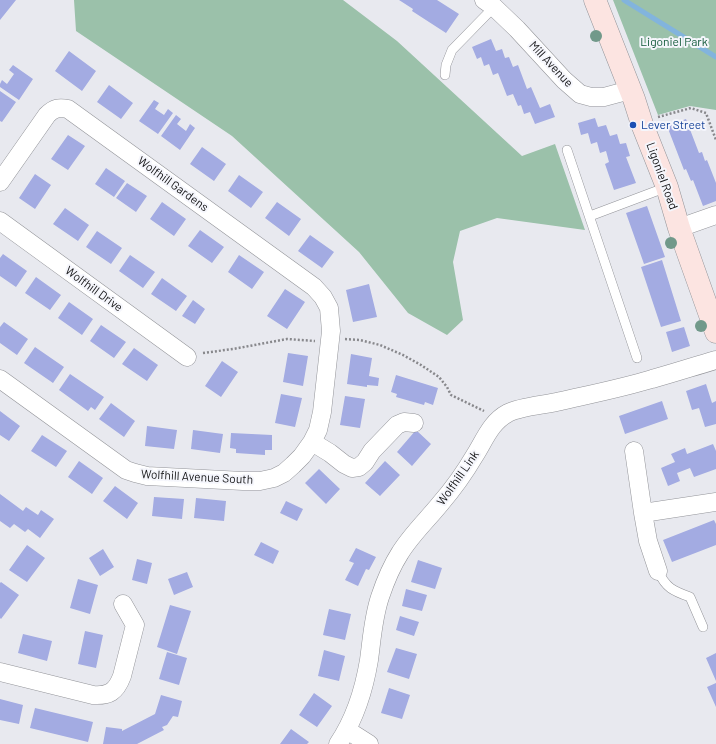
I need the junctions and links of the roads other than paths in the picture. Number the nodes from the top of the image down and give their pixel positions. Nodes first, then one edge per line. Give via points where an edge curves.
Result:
1 (595, 0) edge
2 (489, 4) edge
3 (445, 75) dead end
4 (630, 90) junction
5 (568, 150) dead end
6 (0, 182) edge
7 (666, 187) junction
8 (716, 215) edge
9 (590, 216) junction
10 (0, 221) edge
11 (679, 228) junction
12 (716, 332) edge
13 (330, 342) joint
14 (187, 357) road end
15 (637, 358) dead end
16 (716, 360) edge
17 (0, 379) edge
18 (414, 423) dead end
19 (312, 442) junction
20 (634, 451) dead end
21 (716, 502) edge
22 (643, 513) junction
23 (658, 571) joint
24 (123, 604) dead end
25 (703, 628) dead end
26 (0, 672) edge
27 (342, 737) edge
28 (369, 744) edge

1 - 4 street, Ligoniel Road
2 - 3 lane via 452,50
2 - 4 street, Mill Avenue via 580,94 591,97 604,96
4 - 7 street, Ligoniel Road
5 - 9 lane
6 - 13 street, Wolfhill Gardens via 51,110 68,109 314,287 329,308
7 - 9 lane
7 - 11 street, Ligoniel Road
8 - 11 street
9 - 15 lane
10 - 14 street, Wolfhill Drive
11 - 12 street, Ligoniel Road
13 - 19 street, Wolfhill Avenue South via 322,412
16 - 27 street, Wolfhill Link via 652,379 509,413 500,419 452,489 410,539 392,567 374,620 361,697
17 - 19 street, Wolfhill Avenue South via 126,470 147,476 260,481 284,473
18 - 19 street via 404,422 396,425 360,467 352,468 344,464
20 - 22 street
21 - 22 street
22 - 23 street via 648,541
23 - 25 lane via 662,580 671,589 690,596
24 - 26 street via 135,625 119,684 111,693 93,695
27 - 28 street

